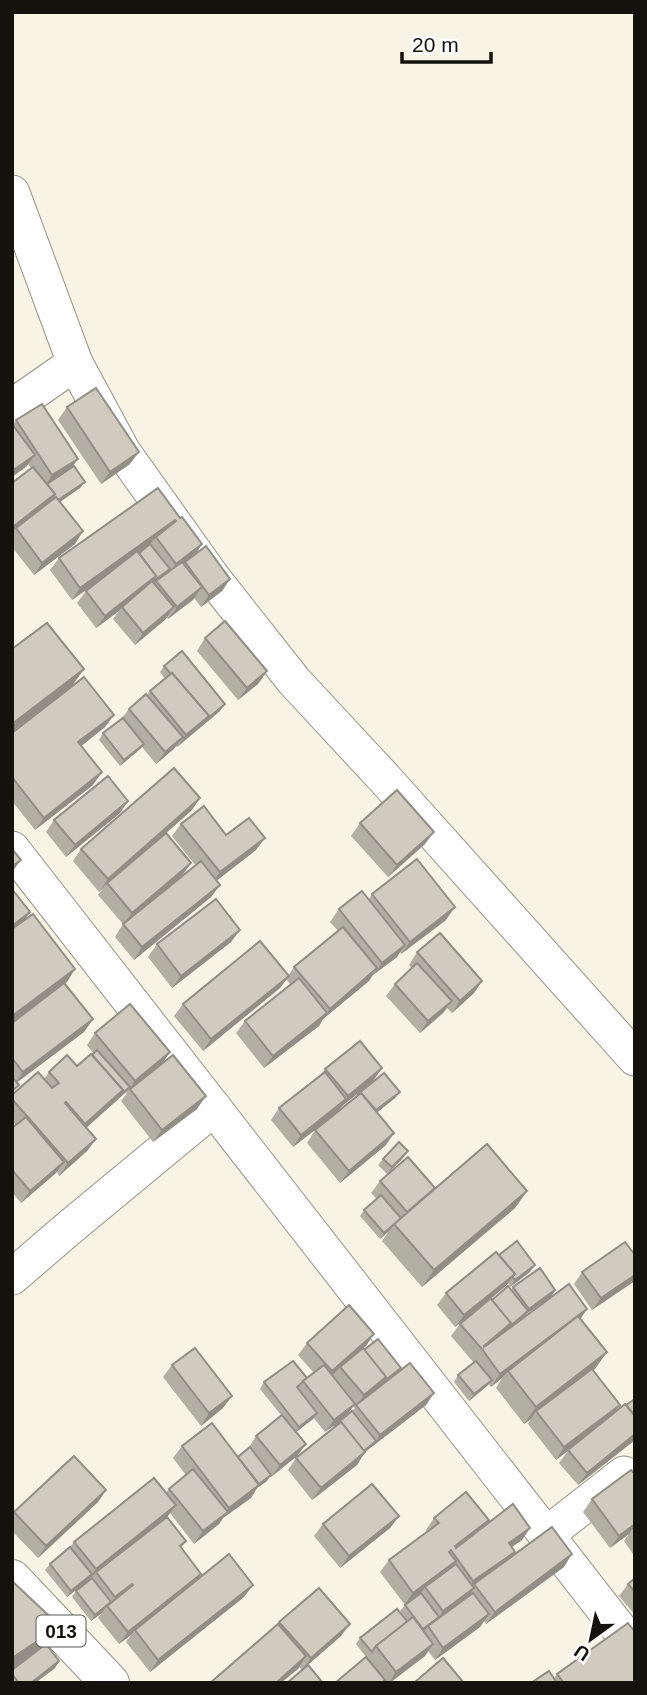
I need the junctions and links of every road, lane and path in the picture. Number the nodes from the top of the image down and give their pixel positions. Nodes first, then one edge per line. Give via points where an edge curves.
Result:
1 (12, 193) edge
2 (75, 363) junction
3 (12, 408) edge
4 (12, 849) edge
5 (635, 1058) edge
6 (214, 1108) junction
7 (12, 1277) edge
8 (624, 1474) edge
9 (546, 1535) junction
10 (12, 1579) edge
11 (635, 1649) edge
12 (110, 1683) edge

1 - 2 street
2 - 3 street
2 - 5 street via 123,452 294,681
4 - 6 street
6 - 7 street
6 - 9 street
8 - 9 street
9 - 11 street
10 - 12 main road, 013

